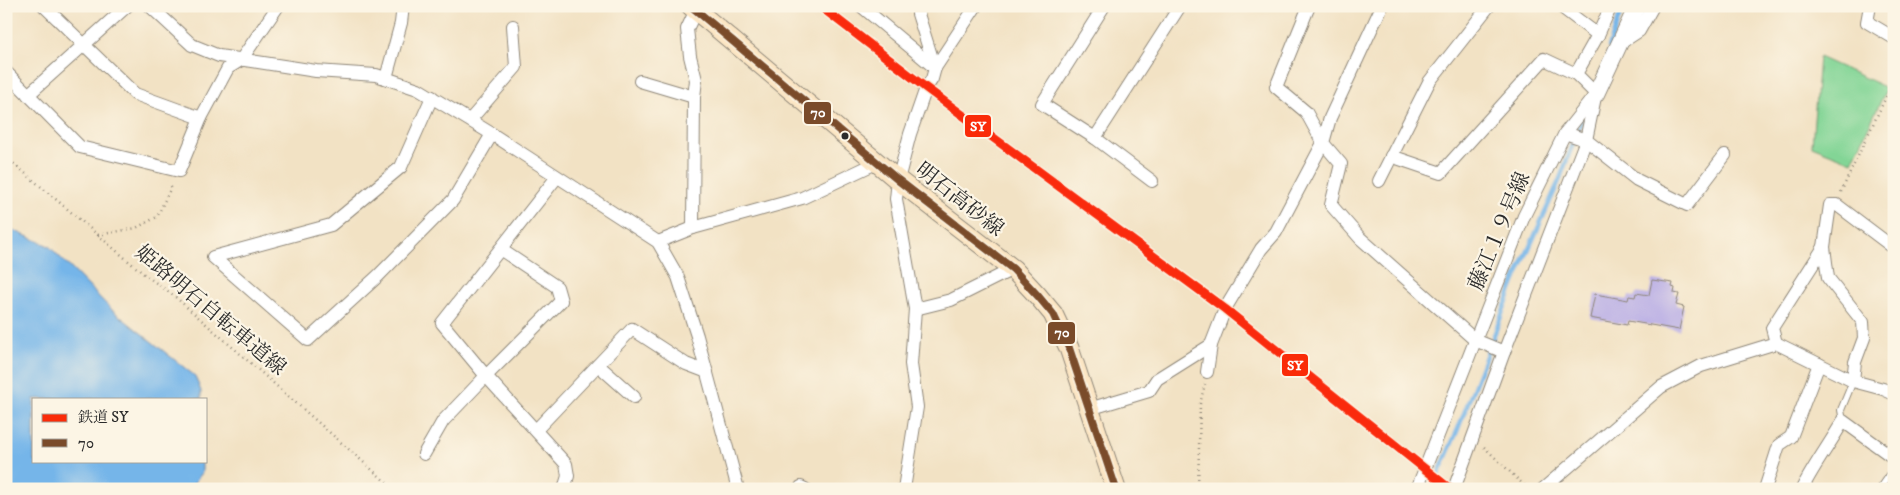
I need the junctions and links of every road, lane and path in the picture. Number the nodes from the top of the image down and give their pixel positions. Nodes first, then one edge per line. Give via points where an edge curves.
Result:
1 (44, 6) edge
2 (127, 6) edge
3 (150, 6) edge
4 (278, 6) edge
5 (403, 6) edge
6 (861, 6) edge
7 (919, 6) edge
8 (976, 6) edge
9 (1180, 6) edge
10 (1309, 6) edge
11 (1382, 6) edge
12 (1488, 6) edge
13 (1560, 6) edge
14 (1611, 6) edge
15 (1637, 6) edge
16 (1653, 6) edge
17 (1870, 6) edge
18 (1102, 7) edge
19 (693, 8) edge
20 (513, 26) dead end
21 (1598, 35) junction
22 (1894, 38) edge
23 (84, 45) junction
24 (1618, 46) junction
25 (241, 60) junction
26 (935, 68) junction
27 (6, 72) edge
28 (1576, 74) junction
29 (386, 78) junction
30 (1894, 80) edge
31 (640, 81) dead end
32 (1596, 94) junction
33 (28, 95) junction
34 (432, 97) junction
35 (694, 97) junction
36 (201, 118) junction
37 (470, 120) junction
38 (1565, 133) junction
39 (492, 134) junction
40 (1095, 138) junction
41 (1586, 140) junction
42 (1323, 143) junction
43 (1725, 155) dead end
44 (1392, 156) junction
45 (6, 157) edge
46 (878, 162) junction
47 (179, 171) junction
48 (558, 177) junction
49 (898, 180) junction
50 (1152, 181) dead end
51 (1379, 181) dead end
52 (1837, 205) junction
53 (693, 228) junction
54 (98, 236) junction
55 (658, 242) junction
56 (1824, 247) junction
57 (1894, 248) edge
58 (500, 249) junction
59 (1013, 269) junction
60 (915, 309) junction
61 (1475, 340) junction
62 (1776, 343) junction
63 (1211, 345) junction
64 (1504, 352) junction
65 (1819, 364) junction
66 (598, 365) junction
67 (707, 372) junction
68 (1208, 372) joint
69 (486, 376) junction
70 (1853, 381) junction
71 (1894, 394) edge
72 (634, 397) dead end
73 (1089, 408) junction
74 (1843, 421) junction
75 (536, 430) junction
76 (1474, 437) junction
77 (424, 454) dead end
78 (1894, 458) edge
79 (1894, 469) edge
80 (394, 489) edge
81 (564, 489) edge
82 (738, 489) edge
83 (904, 489) edge
84 (1116, 489) edge
85 (1198, 489) edge
86 (1417, 489) edge
87 (1454, 489) edge
88 (1528, 489) edge
89 (1543, 489) edge
90 (1765, 489) edge
91 (1802, 489) edge
92 (1880, 489) edge

1 - 23 street
2 - 23 street
3 - 25 street via 192,44 219,56
4 - 25 street
5 - 29 street
6 - 26 street
7 - 26 street via 918,14
8 - 26 street
9 - 40 street
10 - 42 street via 1276,87 1306,112
11 - 42 street via 1330,118
12 - 44 street via 1429,82
13 - 21 street
14 - 21 street
15 - 24 street
16 - 24 street via 1639,31
17 - 22 street via 1867,22
18 - 40 street via 1042,104
19 - 35 street via 687,28 696,80
19 - 46 main road, 明石高砂線
20 - 37 street via 516,67
21 - 28 street
23 - 33 street
23 - 36 street via 135,94
24 - 32 street
25 - 29 street
25 - 36 street via 228,68
26 - 49 street via 910,134
27 - 33 street
28 - 32 street
28 - 44 street via 1544,59 1441,173
29 - 34 street
30 - 52 path
31 - 35 street
32 - 38 street, 藤江１９号線
32 - 41 street
33 - 47 street via 80,147
34 - 37 street
34 - 39 street via 401,167 331,225 213,257 308,340 378,276 453,200
35 - 53 street
36 - 47 street
37 - 39 street
38 - 41 street
38 - 61 street, 藤江１９号線 via 1524,216
39 - 48 street
40 - 50 street
41 - 43 street via 1637,180 1687,205
41 - 64 street
42 - 61 street via 1341,164 1331,205 1360,238
42 - 63 street via 1276,232 1260,249 1225,309
44 - 51 street
45 - 54 path, 姫路明石自転車道線
46 - 49 main road, 明石高砂線
46 - 53 street via 802,198
47 - 54 path via 157,217 136,228
48 - 55 street
48 - 58 street
49 - 59 main road, 明石高砂線
49 - 60 street via 896,199
52 - 56 street via 1830,205
52 - 57 street
53 - 55 street
54 - 80 path, 姫路明石自転車道線 via 195,314
55 - 67 street via 678,277
56 - 62 street via 1772,328
56 - 70 street via 1828,278 1863,322 1864,338 1855,362
58 - 69 street via 442,323
58 - 69 street via 558,287 561,301
59 - 60 street via 951,300
59 - 73 main road, 明石高砂線 via 1053,314 1069,348
60 - 83 street via 911,364 916,407
61 - 64 street
61 - 86 street, 藤江１９号線
62 - 65 street
62 - 89 street via 1702,366 1661,387
63 - 68 street
63 - 73 street via 1157,379 1149,391
64 - 76 street
65 - 70 street
65 - 90 street via 1791,437 1779,445
66 - 67 street via 632,329 686,364
66 - 72 street
66 - 75 street
67 - 82 street
68 - 85 path via 1200,404
69 - 75 street
69 - 77 street via 443,421
70 - 71 street
70 - 74 lane via 1842,410
73 - 84 main road, 明石高砂線
74 - 78 street
74 - 91 street
75 - 81 street via 566,464 568,476
76 - 87 street
76 - 88 path
79 - 92 lane

